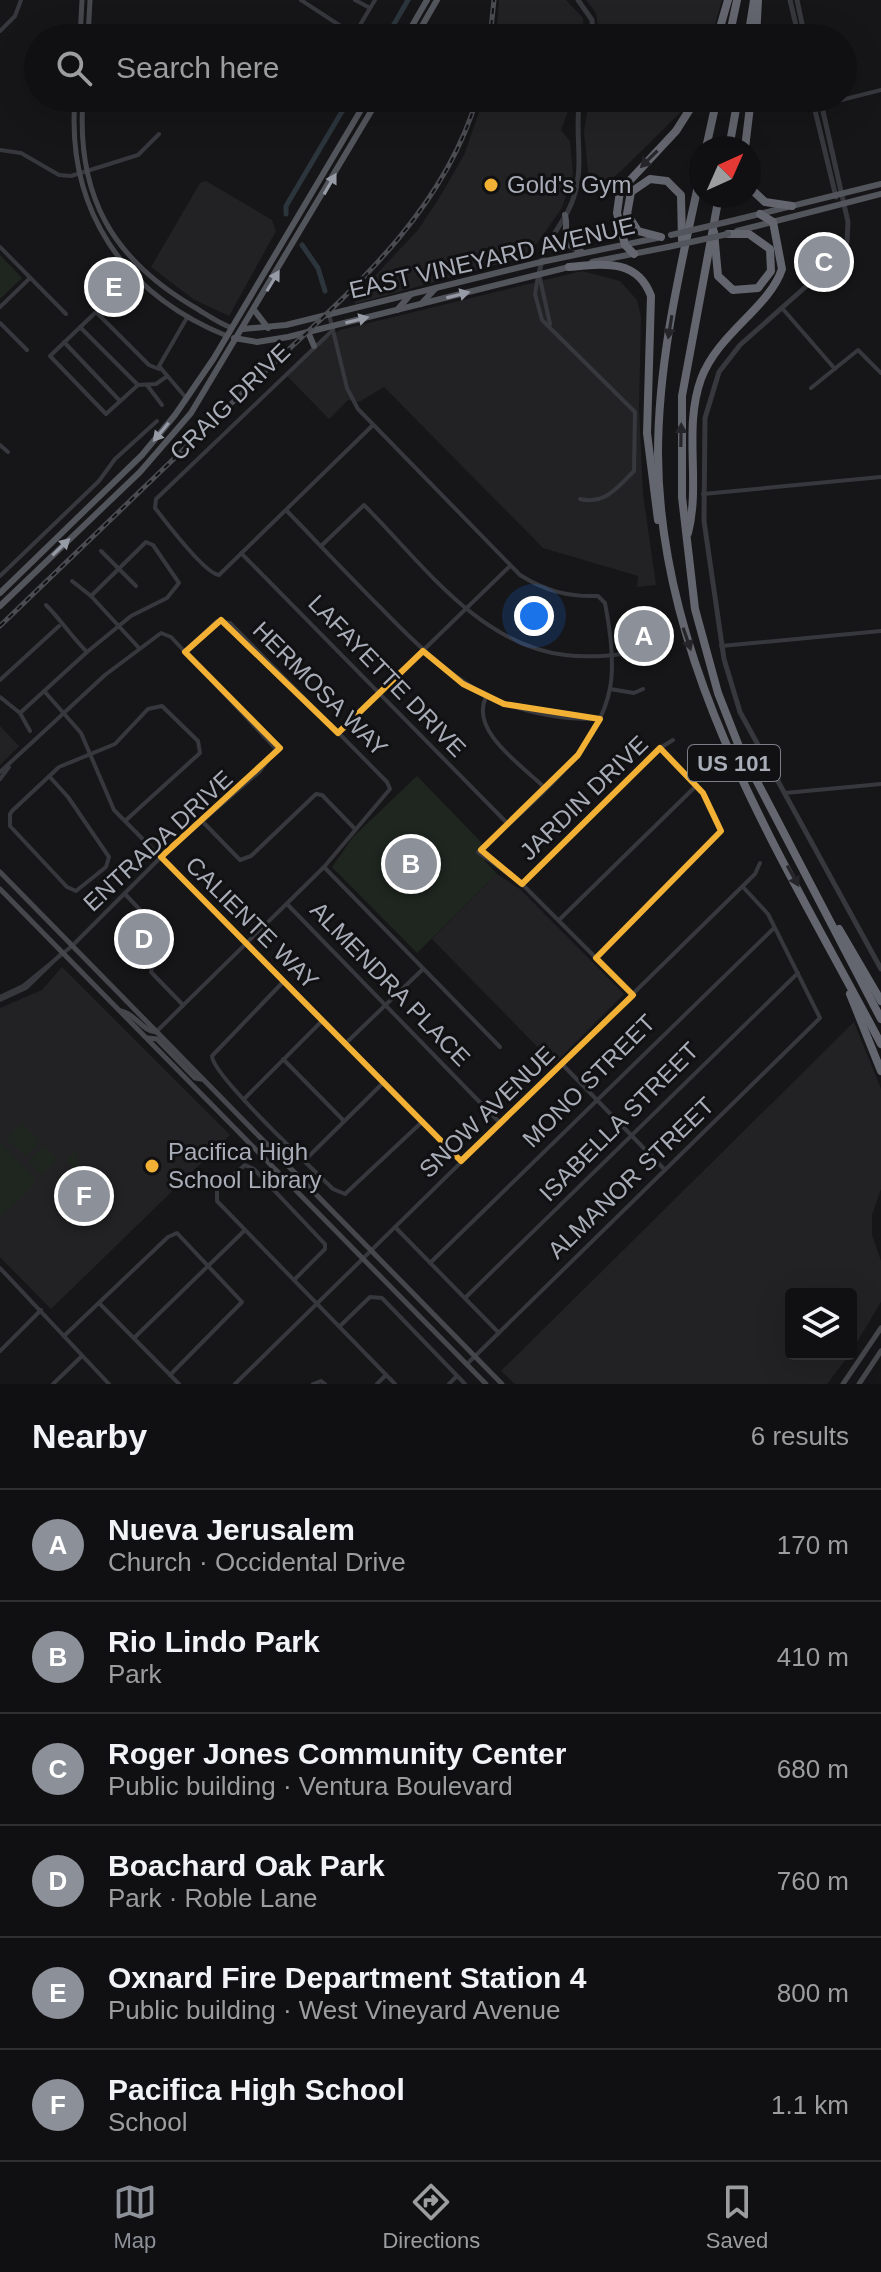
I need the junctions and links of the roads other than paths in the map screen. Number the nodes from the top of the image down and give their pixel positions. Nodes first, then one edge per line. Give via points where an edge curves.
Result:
1 (21, 0) edge
2 (82, 0) edge
3 (90, 0) edge
4 (301, 0) edge
5 (355, 0) edge
6 (375, 0) edge
7 (427, 0) edge
8 (437, 0) edge
9 (578, 0) edge
10 (728, 0) edge
11 (737, 0) edge
12 (756, 0) edge
13 (790, 0) edge
14 (797, 0) edge
15 (370, 8) junction
16 (81, 24) edge
17 (89, 24) edge
18 (337, 24) edge
19 (363, 24) edge
20 (413, 24) edge
21 (423, 24) edge
22 (592, 24) edge
23 (721, 24) edge
24 (732, 24) edge
25 (751, 24) edge
26 (756, 24) edge
27 (796, 24) edge
28 (802, 24) edge
29 (0, 31) edge
30 (881, 90) edge
31 (857, 94) edge
32 (74, 112) edge
33 (83, 112) edge
34 (360, 112) edge
35 (371, 112) edge
36 (578, 112) edge
37 (688, 112) edge
38 (714, 112) edge
39 (735, 112) edge
40 (749, 112) edge
41 (815, 112) edge
42 (822, 112) edge
43 (159, 134) dead end
44 (709, 136) edge
45 (731, 136) edge
46 (746, 136) edge
47 (0, 150) edge
48 (87, 172) junction
49 (79, 175) junction
50 (881, 184) edge
51 (838, 193) junction
52 (881, 194) edge
53 (761, 198) edge
54 (843, 203) junction
55 (792, 206) junction
56 (693, 208) edge
57 (717, 208) edge
58 (760, 214) junction
59 (565, 215) junction
60 (714, 221) junction
61 (773, 222) junction
62 (728, 234) junction
63 (666, 236) junction
64 (625, 245) junction
65 (0, 247) edge
66 (684, 251) junction
67 (584, 252) junction
68 (634, 254) junction
69 (541, 262) junction
70 (135, 265) junction
71 (569, 267) junction
72 (129, 270) junction
73 (537, 274) junction
74 (30, 278) junction
75 (436, 288) junction
76 (411, 294) junction
77 (421, 304) junction
78 (0, 307) edge
79 (782, 308) junction
80 (397, 310) junction
81 (255, 311) junction
82 (66, 314) dead end
83 (329, 314) junction
84 (188, 315) junction
85 (0, 323) edge
86 (80, 327) junction
87 (232, 328) junction
88 (268, 328) junction
89 (332, 328) junction
90 (244, 329) junction
91 (308, 332) junction
92 (227, 336) junction
93 (238, 339) junction
94 (64, 342) junction
95 (314, 346) junction
96 (27, 350) dead end
97 (159, 369) junction
98 (836, 370) junction
99 (881, 373) edge
100 (166, 377) junction
101 (138, 385) junction
102 (147, 385) junction
103 (811, 388) dead end
104 (187, 399) junction
105 (120, 401) junction
106 (162, 405) dead end
107 (157, 421) dead end
108 (373, 425) junction
109 (0, 445) edge
110 (8, 452) dead end
111 (133, 464) junction
112 (881, 477) edge
113 (131, 481) junction
114 (703, 494) junction
115 (580, 499) dead end
116 (286, 510) junction
117 (663, 536) junction
118 (685, 541) junction
119 (321, 546) junction
120 (101, 551) dead end
121 (241, 553) junction
122 (510, 566) junction
123 (117, 567) junction
124 (0, 576) edge
125 (72, 581) dead end
126 (136, 586) dead end
127 (0, 593) edge
128 (91, 596) junction
129 (46, 605) dead end
130 (0, 606) edge
131 (467, 608) junction
132 (59, 626) junction
133 (120, 626) junction
134 (881, 631) edge
135 (721, 646) junction
136 (139, 648) junction
137 (662, 649) dead end
138 (423, 651) junction
139 (87, 652) junction
140 (185, 652) junction
141 (611, 655) junction
142 (0, 680) edge
143 (610, 689) junction
144 (643, 689) dead end
145 (45, 692) junction
146 (379, 694) junction
147 (0, 697) edge
148 (486, 697) junction
149 (20, 713) junction
150 (65, 714) junction
151 (600, 719) junction
152 (30, 731) dead end
153 (338, 733) junction
154 (673, 740) dead end
155 (660, 748) junction
156 (89, 754) junction
157 (9, 767) junction
158 (0, 772) edge
159 (49, 776) junction
160 (0, 779) edge
161 (881, 784) edge
162 (697, 785) junction
163 (545, 788) junction
164 (783, 794) junction
165 (125, 821) junction
166 (202, 821) junction
167 (508, 824) junction
168 (354, 828) junction
169 (161, 857) junction
170 (760, 863) dead end
171 (324, 867) junction
172 (0, 872) edge
173 (522, 884) junction
174 (743, 887) junction
175 (0, 889) edge
176 (125, 894) junction
177 (816, 894) junction
178 (287, 904) junction
179 (559, 920) junction
180 (774, 928) junction
181 (246, 943) junction
182 (72, 946) junction
183 (63, 952) junction
184 (596, 958) junction
185 (423, 969) junction
186 (881, 969) edge
187 (798, 973) junction
188 (844, 974) junction
189 (284, 981) junction
190 (633, 995) junction
191 (0, 998) edge
192 (881, 1001) edge
193 (183, 1005) junction
194 (385, 1005) junction
195 (120, 1011) junction
196 (881, 1019) edge
197 (323, 1020) junction
198 (156, 1032) junction
199 (147, 1039) junction
200 (346, 1043) junction
201 (881, 1044) edge
202 (500, 1047) dead end
203 (283, 1059) junction
204 (562, 1064) junction
205 (881, 1071) edge
206 (202, 1080) junction
207 (384, 1082) junction
208 (244, 1099) junction
209 (596, 1099) junction
210 (344, 1121) junction
211 (423, 1121) junction
212 (501, 1124) junction
213 (631, 1135) junction
214 (305, 1160) junction
215 (461, 1161) junction
216 (665, 1170) junction
217 (395, 1227) junction
218 (245, 1231) junction
219 (370, 1250) junction
220 (363, 1258) junction
221 (430, 1263) junction
222 (210, 1265) junction
223 (0, 1268) edge
224 (5, 1273) junction
225 (0, 1278) edge
226 (294, 1280) junction
227 (465, 1298) junction
228 (317, 1303) junction
229 (100, 1304) junction
230 (41, 1310) junction
231 (340, 1327) junction
232 (881, 1328) edge
233 (499, 1333) junction
234 (64, 1336) junction
235 (134, 1338) junction
236 (0, 1351) edge
237 (881, 1351) edge
238 (82, 1356) junction
239 (475, 1357) junction
240 (467, 1364) junction
241 (170, 1375) junction
242 (386, 1375) junction
243 (457, 1376) junction
244 (53, 1384) edge
245 (109, 1384) edge
246 (179, 1384) edge
247 (235, 1384) edge
248 (313, 1384) edge
249 (325, 1384) edge
250 (377, 1384) edge
251 (395, 1384) edge
252 (449, 1384) edge
253 (465, 1384) edge
254 (486, 1384) edge
255 (502, 1384) edge
256 (843, 1384) edge
257 (859, 1384) edge

1 - 29 street via 11,22
2 - 16 main road
3 - 17 main road
4 - 18 street
5 - 15 street
6 - 15 street
7 - 20 main road
8 - 21 main road
9 - 22 street
10 - 23 highway
11 - 24 highway
12 - 25 highway
12 - 26 highway
13 - 27 street
14 - 28 street
15 - 19 street
30 - 31 street
32 - 49 main road
33 - 48 main road
34 - 87 main road
81 -> 35 main road
36 - 59 street via 579,173
37 -> 64 highway via 620,191 617,213
38 - 44 highway
39 - 45 highway
40 - 46 highway
41 - 51 street
42 - 51 street
43 - 48 street via 138,155
47 - 49 street via 21,153 59,175
48 - 49 street
48 - 70 main road via 105,224
49 - 72 main road via 98,228
50 - 51 main road, EAST VINEYARD AVENUE
51 - 54 street
51 - 55 main road, EAST VINEYARD AVENUE
52 - 54 main road
53 - 55 highway
54 - 61 main road, EAST VINEYARD AVENUE
54 - 79 street via 849,229 845,249
55 - 58 main road, EAST VINEYARD AVENUE
56 - 66 highway, US 101
57 - 60 highway, US 101
58 - 61 highway
58 - 63 main road, EAST VINEYARD AVENUE, bridge
59 - 67 main road via 564,239
59 - 69 street
60 - 62 highway via 718,276 733,290 758,288 771,271 770,249 749,234
118 -> 60 highway, US 101 via 682,396
61 - 62 main road, EAST VINEYARD AVENUE
61 - 118 highway via 782,257 779,277 719,346 697,392 691,432 691,523
62 - 68 main road, EAST VINEYARD AVENUE, bridge
63 - 64 main road, EAST VINEYARD AVENUE
63 - 66 highway via 638,231 627,214 631,192 650,179 670,182 681,195
64 - 67 main road, EAST VINEYARD AVENUE
64 - 68 highway
65 - 74 street
66 -> 117 highway, US 101 via 662,378 658,453
67 - 69 main road, EAST VINEYARD AVENUE
68 - 71 main road, EAST VINEYARD AVENUE
69 - 73 street
69 - 75 main road, EAST VINEYARD AVENUE
70 - 72 main road
70 - 87 main road via 167,292
71 - 73 main road, EAST VINEYARD AVENUE
71 - 117 highway via 626,267 651,296 647,433 654,509
72 - 84 main road
77 -> 73 main road, EAST VINEYARD AVENUE
73 - 115 street via 536,305 542,320 635,412 636,467 605,498
74 - 78 street
74 - 82 street
75 - 76 main road, EAST VINEYARD AVENUE
75 - 77 main road
76 - 80 main road
76 - 83 main road, EAST VINEYARD AVENUE
77 - 80 main road, EAST VINEYARD AVENUE
79 - 98 street
79 - 114 street via 734,351 713,384 705,418
89 -> 80 main road, EAST VINEYARD AVENUE
81 - 88 main road
81 - 90 main road
83 - 88 main road, EAST VINEYARD AVENUE
83 - 89 street
84 - 92 main road
84 - 97 street
85 - 96 street
86 - 94 street
86 - 97 street via 96,312
86 - 101 street
87 - 90 main road, EAST VINEYARD AVENUE
87 - 92 main road
88 - 90 main road, EAST VINEYARD AVENUE
89 - 91 main road, EAST VINEYARD AVENUE
89 - 95 street, CRAIG DRIVE
89 - 108 street via 347,388
90 - 93 main road
91 - 93 main road, EAST VINEYARD AVENUE via 268,341
91 - 95 main road
92 - 93 main road, EAST VINEYARD AVENUE
92 - 104 main road
93 - 113 main road via 191,413
94 - 105 street
94 - 105 street via 50,356 106,414
95 - 121 street, CRAIG DRIVE via 154,501 157,512 210,573 220,574
97 - 100 street
98 - 99 street via 859,350
98 - 103 street
100 - 102 street
100 - 104 street
101 - 102 street
101 - 105 street
102 - 106 street
104 -> 111 main road
107 - 124 street
108 - 116 street
108 - 122 street
109 - 110 street
111 - 113 main road
111 - 127 main road
112 - 114 street
130 -> 113 main road
114 - 135 street
116 - 119 street
116 - 121 street
117 -> 188 highway, US 101 via 680,619 723,736
118 - 177 highway, US 101 via 695,609 723,705
119 - 131 street via 364,505
119 - 138 street
120 - 123 street
121 - 146 street, LAFAYETTE DRIVE
122 - 131 street
122 - 141 street via 547,589 603,598
123 - 126 street
123 - 128 street
123 - 133 street via 148,542 179,585
125 - 128 street
128 - 133 street
129 - 132 street
131 - 138 street
131 - 141 street via 494,631 526,646 563,655
132 - 139 street
132 - 142 street
133 - 136 street
133 - 139 street
134 - 135 street
135 - 164 street via 740,712
136 - 140 street via 161,633
136 - 150 street
137 - 141 street
138 - 146 street
138 - 148 street
139 - 145 street
140 - 153 street, HERMOSA WAY via 214,624 226,620
140 - 166 street, ENTRADA DRIVE via 273,742 276,753
141 - 143 street
143 - 144 street
143 - 151 street
145 - 149 street
145 - 150 street, CALIENTE WAY
146 - 153 street
146 - 167 street, LAFAYETTE DRIVE
147 - 149 street
148 - 151 street via 546,715
148 - 163 street via 481,710 485,726
149 - 152 street
150 - 156 street, CALIENTE WAY
150 - 157 street
151 - 163 street via 586,746
153 - 168 street, HERMOSA WAY via 390,789
154 - 155 street, JARDIN DRIVE
155 - 162 street
155 - 173 street, JARDIN DRIVE
156 - 159 street
156 - 165 street, CALIENTE WAY via 106,797
156 - 165 street via 115,744 148,709 160,705 198,741 200,753
157 - 158 street
157 - 160 street
159 - 159 street via 9,820 73,891 86,886 109,860 108,853
161 - 164 street
162 - 179 street
162 - 184 street via 720,825 718,837
163 - 167 street
164 - 186 street
165 - 169 street, CALIENTE WAY
166 - 168 street via 240,860 251,856 316,794
166 - 169 street, ENTRADA DRIVE
167 - 173 street via 478,852
168 - 171 street
169 - 176 street, ENTRADA DRIVE
169 - 181 street, CALIENTE WAY
170 - 174 street, SNOW AVENUE
171 - 178 street
171 - 185 street
172 - 182 main road
173 - 179 street
174 - 180 street
174 - 190 street, SNOW AVENUE
175 - 183 main road
176 - 182 street, ENTRADA DRIVE
176 - 193 street via 163,934 166,946 151,972
177 - 192 highway
177 - 196 highway, US 101
178 - 181 street
178 - 194 street, ALMENDRA PLACE
179 - 184 street
180 - 187 street
180 - 209 street, MONO STREET
181 - 189 street, CALIENTE WAY
181 - 193 street
182 - 183 street, ENTRADA DRIVE
182 - 198 main road
183 - 191 street, ENTRADA DRIVE via 26,988
183 - 195 main road
184 - 190 street
185 - 194 street
185 - 202 street
187 - 213 street, ISABELLA STREET
187 - 216 street, ALMANOR STREET via 820,1018
188 - 201 highway, US 101
188 - 205 highway
189 - 197 street, CALIENTE WAY
189 - 208 street via 214,1051 212,1061
190 - 204 street, SNOW AVENUE
193 - 198 street
194 - 200 street
194 - 212 street, ALMENDRA PLACE
195 - 198 main road
195 - 199 main road
197 - 200 street, CALIENTE WAY
197 - 203 street
198 - 206 main road
199 - 206 main road via 157,1039
199 - 220 main road
200 - 207 street, CALIENTE WAY
203 - 208 street
203 - 210 street
204 - 209 street
204 - 212 street, SNOW AVENUE
206 - 219 main road
207 - 210 street
207 - 211 street, CALIENTE WAY
208 - 214 street
209 - 213 street
209 - 221 street, MONO STREET
210 - 214 street
211 - 214 street via 345,1194
211 - 215 street, CALIENTE WAY
212 - 215 street, SNOW AVENUE
213 - 216 street
213 - 227 street, ISABELLA STREET
215 - 217 street, SNOW AVENUE
216 - 233 street, ALMANOR STREET
217 - 219 street, SNOW AVENUE
217 - 221 street
218 - 222 street
218 - 226 street
218 - 226 street via 215,1196 238,1169 250,1165 322,1239 325,1249
219 - 220 street, SNOW AVENUE
219 - 239 main road
220 - 228 street, SNOW AVENUE
220 - 240 main road
221 - 227 street
222 - 229 street via 177,1233
222 - 235 street
222 - 241 street via 242,1302
223 - 224 street
224 - 225 street
224 - 230 street
226 - 228 street
227 - 233 street
228 - 231 street
228 - 247 street, SNOW AVENUE
229 - 234 street
229 - 235 street
230 - 234 street
230 - 236 street
231 - 242 street
231 - 243 street via 377,1296
232 - 256 main road
233 - 239 street, ALMANOR STREET
234 - 238 street
235 - 241 street
237 - 257 main road
238 - 244 street
238 - 245 street
239 - 240 street, ALMANOR STREET
239 - 255 main road
240 - 254 main road
241 - 246 street
242 - 250 street
242 - 251 street
243 - 252 street
243 - 253 street
248 - 249 street

